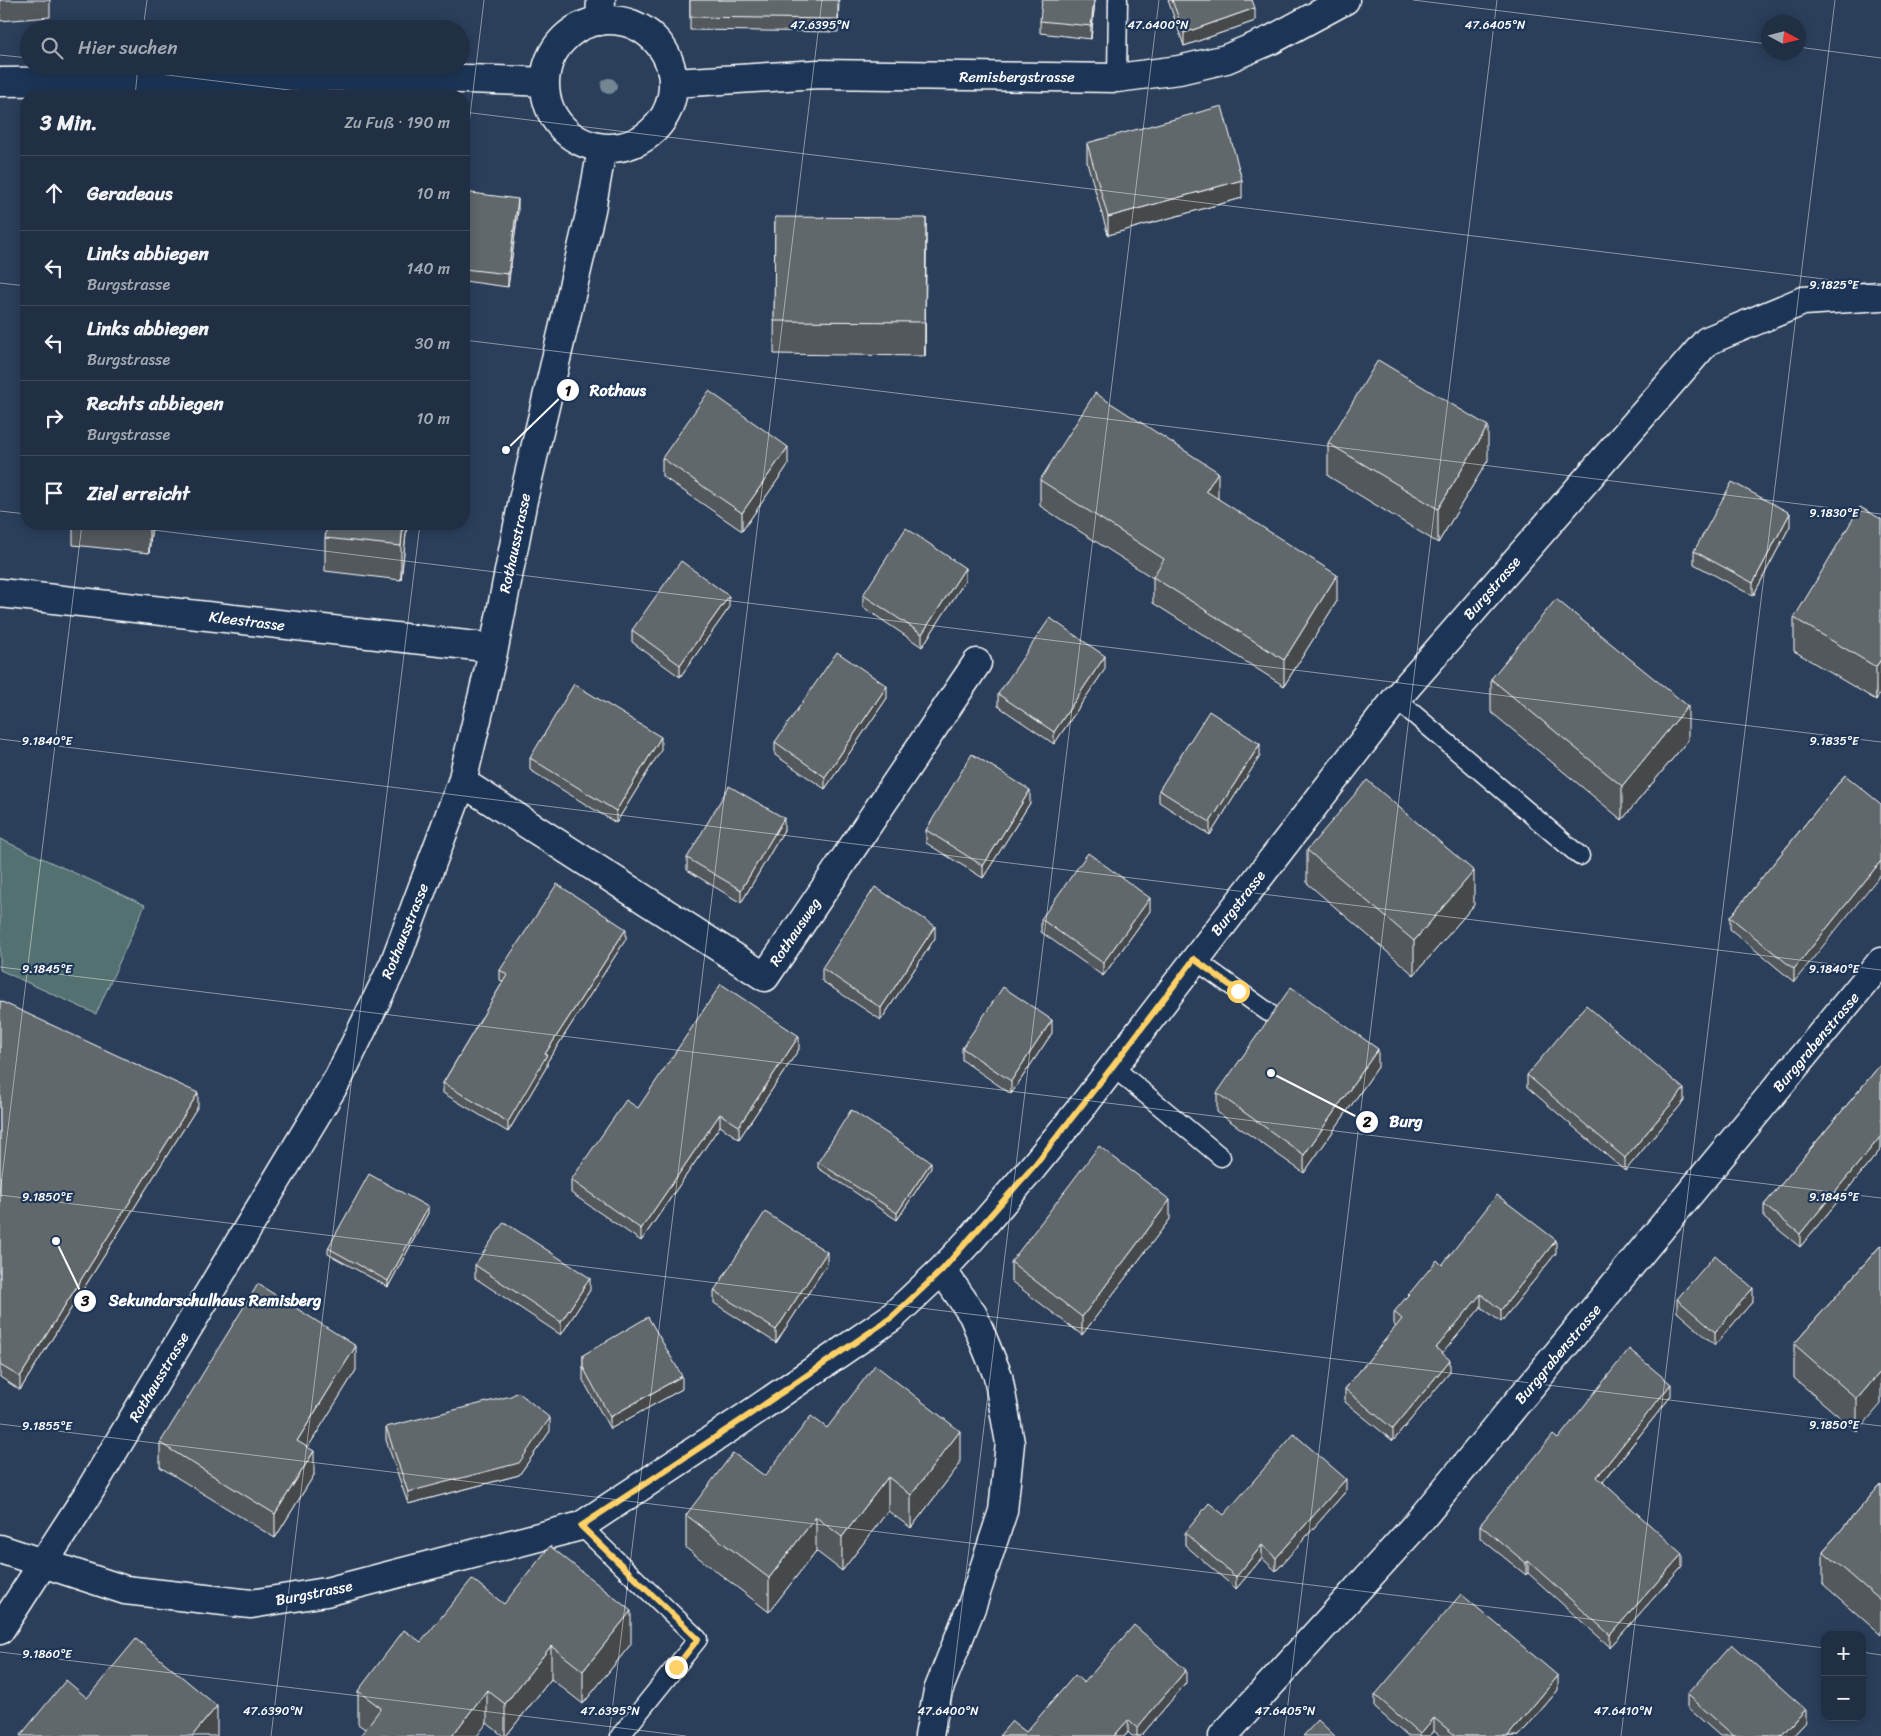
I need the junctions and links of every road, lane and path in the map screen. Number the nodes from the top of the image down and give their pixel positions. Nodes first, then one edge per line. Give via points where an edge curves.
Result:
1 (1118, 0) edge
2 (1345, 0) edge
3 (600, 10) edge
4 (1117, 78) junction
5 (0, 82) edge
6 (544, 82) junction
7 (674, 83) junction
8 (602, 149) junction
9 (1881, 296) edge
10 (0, 593) edge
11 (494, 648) junction
12 (977, 663) dead end
13 (1396, 699) junction
14 (462, 782) junction
15 (1580, 856) dead end
16 (1194, 959) junction
17 (1881, 962) edge
18 (1268, 1012) dead end
19 (1113, 1066) junction
20 (1221, 1156) dead end
21 (942, 1270) junction
22 (581, 1526) junction
23 (0, 1549) edge
24 (44, 1564) junction
25 (0, 1630) edge
26 (620, 1736) edge
27 (929, 1736) edge
28 (1223, 1736) edge

1 - 4 lane
2 - 4 street, Remisbergstrasse via 1271,40 1226,59 1179,70
3 - 6 street via 561,41 549,60
3 - 7 street via 641,28 658,43 670,62
4 - 7 street, Remisbergstrasse via 818,74
5 - 6 street via 484,78
6 - 8 street via 548,106 560,127 579,142
7 - 8 street via 668,110 653,132 629,146
8 - 11 street, Rothausstrasse via 591,210 523,500
9 - 13 street, Burgstrasse via 1803,301 1707,341
10 - 11 street, Kleestrasse
11 - 14 street, Rothausstrasse
12 - 14 street, Rothausweg via 765,977
13 - 15 lane
13 - 16 street, Burgstrasse
14 - 24 street, Rothausstrasse via 394,964 339,1077
16 - 18 lane
16 - 19 street, Burgstrasse
17 - 28 street, Burggrabenstrasse via 1416,1526
19 - 20 lane
19 - 21 street, Burgstrasse via 1033,1167
21 - 22 street, Burgstrasse via 892,1317
21 - 27 street via 973,1315 998,1376 1010,1443 1003,1511 972,1605 938,1691
22 - 24 street, Burgstrasse via 326,1592 251,1604 125,1590
22 - 26 lane via 698,1639
23 - 24 street
24 - 25 street, Rothausstrasse

